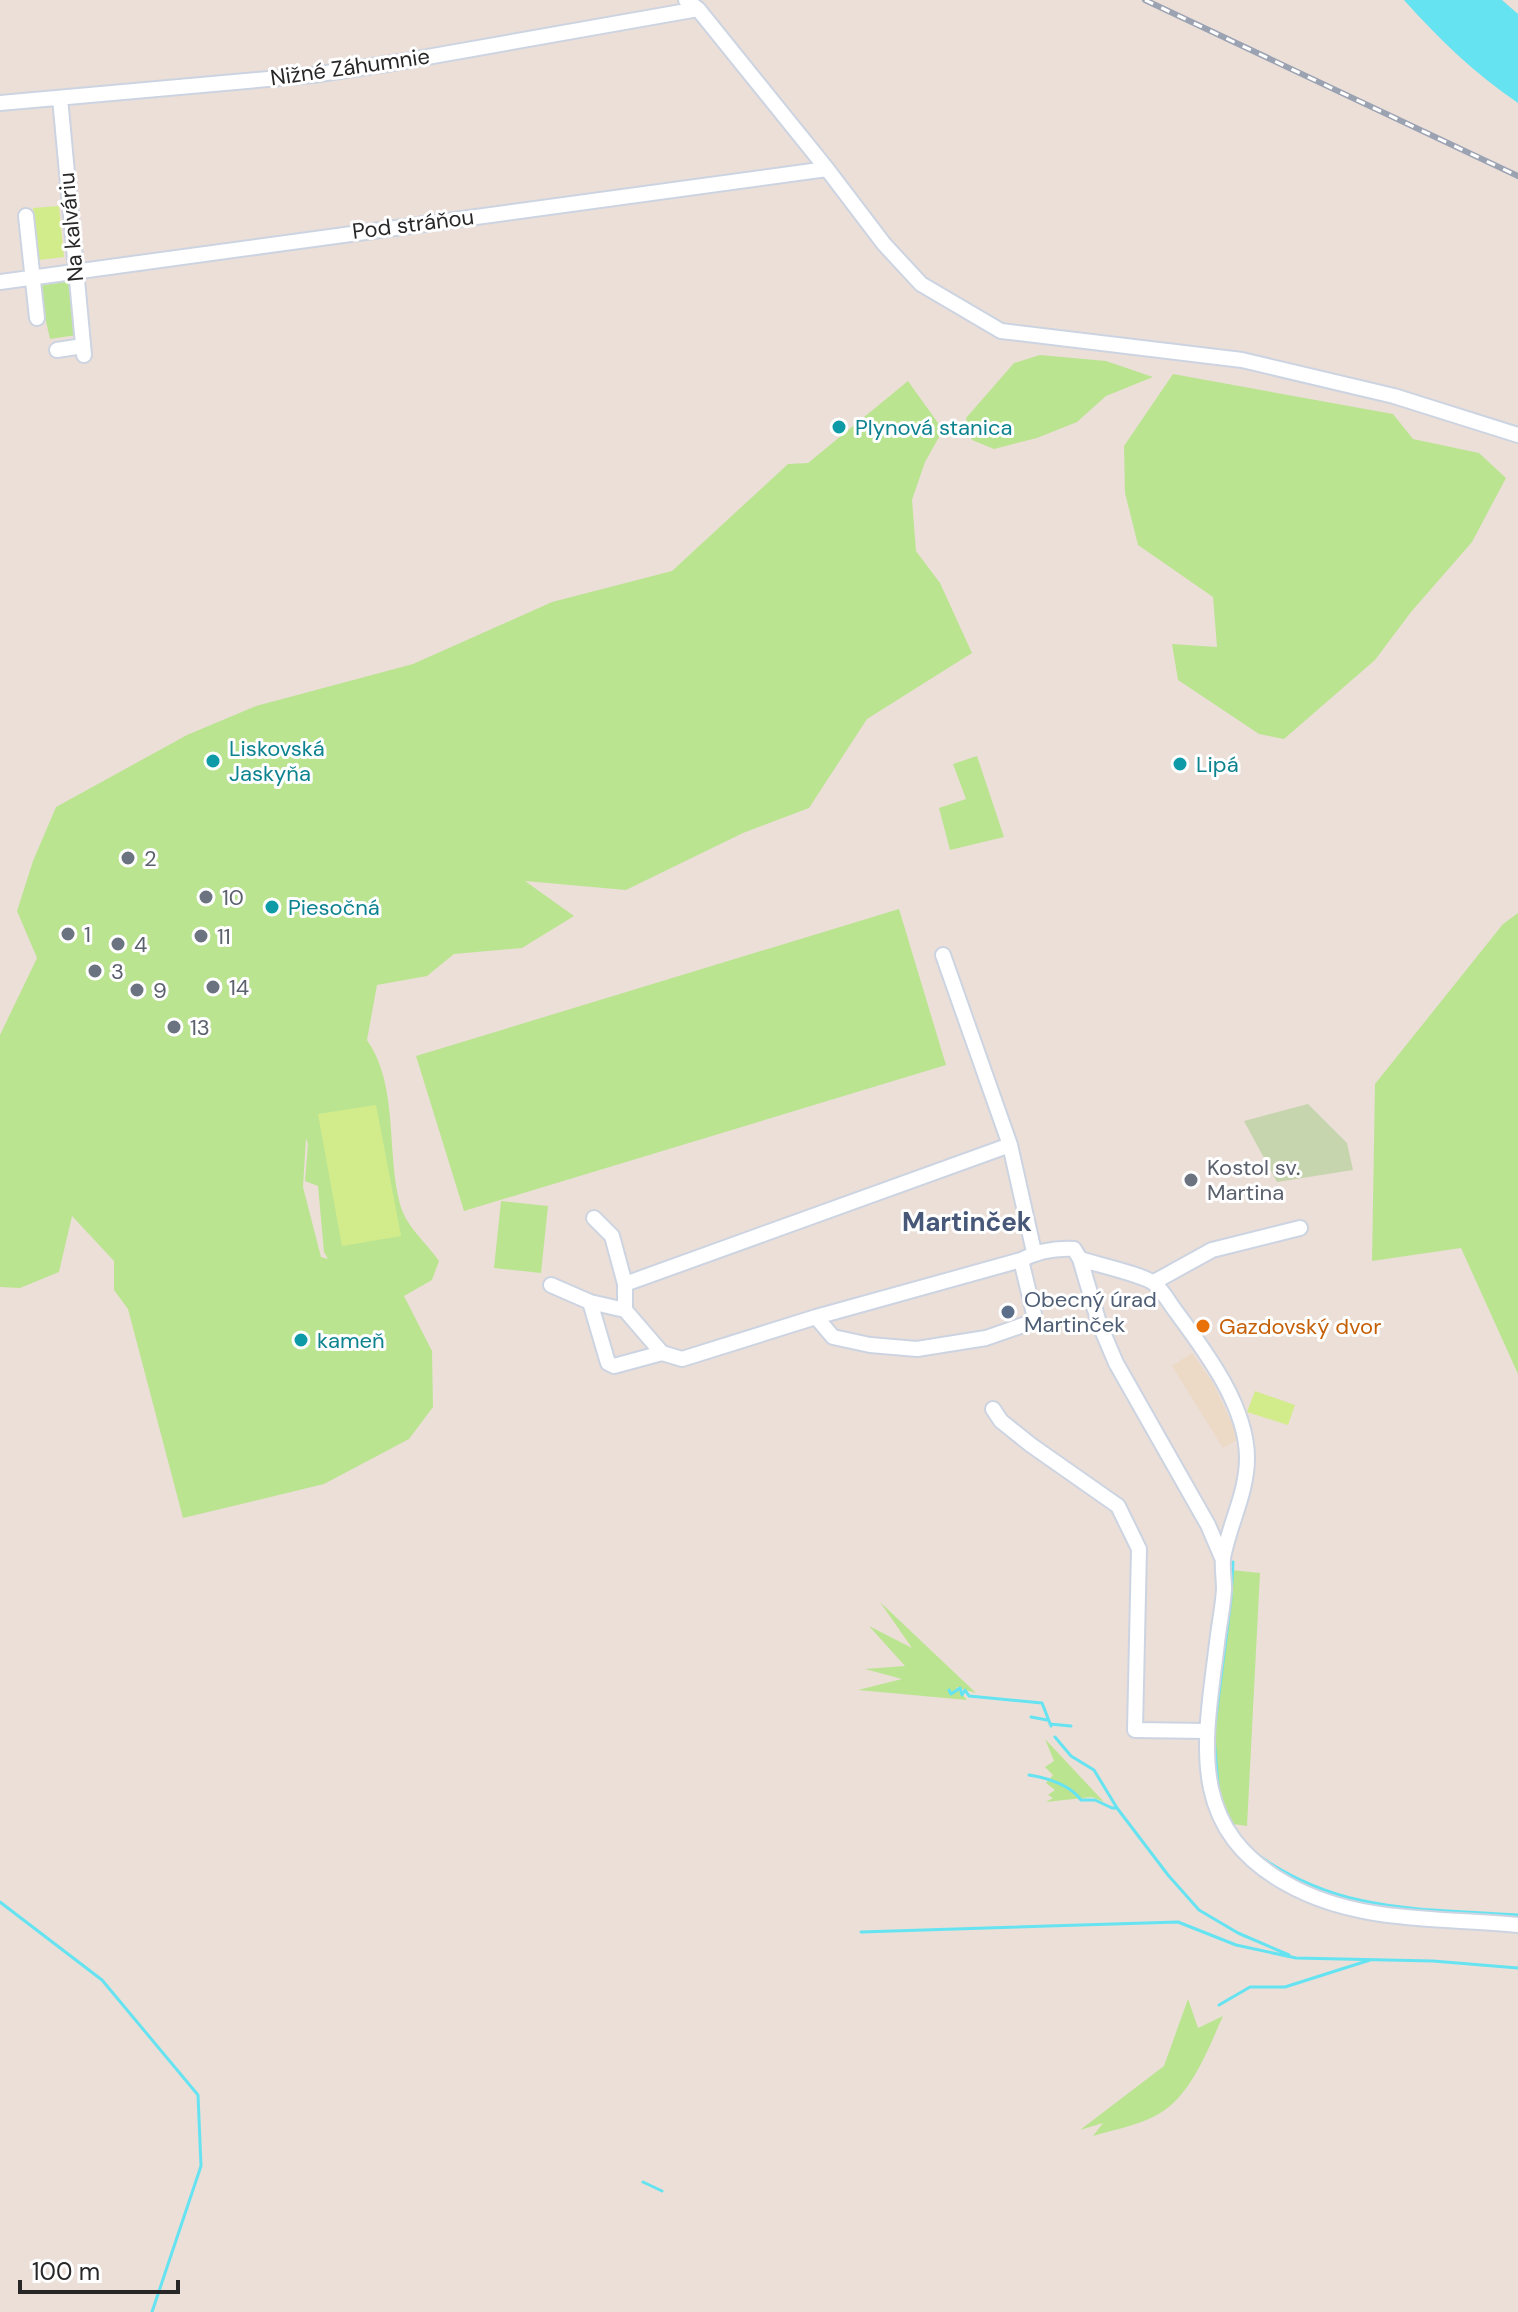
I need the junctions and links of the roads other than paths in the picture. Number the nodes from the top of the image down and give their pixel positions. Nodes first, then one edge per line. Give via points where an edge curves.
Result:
1 (692, 4) edge
2 (60, 98) junction
3 (0, 103) edge
4 (827, 169) junction
5 (26, 216) dead end
6 (75, 270) junction
7 (32, 279) junction
8 (0, 282) edge
9 (37, 318) dead end
10 (57, 350) dead end
11 (1518, 435) edge
12 (943, 955) dead end
13 (1010, 1145) junction
14 (594, 1218) dead end
15 (1300, 1228) dead end
16 (1028, 1256) junction
17 (1080, 1259) junction
18 (1154, 1282) junction
19 (625, 1284) junction
20 (551, 1285) dead end
21 (590, 1302) junction
22 (625, 1310) junction
23 (816, 1317) junction
24 (662, 1353) junction
25 (993, 1409) dead end
26 (1223, 1560) junction
27 (1207, 1731) junction
28 (1518, 1925) edge

1 - 2 street, Nižné Záhumnie via 313,75
1 - 4 street
2 - 3 street, Nižné Záhumnie
2 - 6 street, Na kalváriu
4 - 6 street, Pod stráňou
4 - 11 street via 921,284 1001,331 1242,360 1407,399
5 - 7 street
6 - 7 street, Pod stráňou
6 - 10 street, Na kalváriu via 84,350
7 - 8 street, Pod stráňou
7 - 9 street
12 - 13 street
13 - 16 street
13 - 19 street
14 - 19 street via 612,1236
15 - 18 street via 1212,1250
16 - 17 street via 1061,1248 1074,1249
16 - 23 street
16 - 23 street via 1034,1314 1029,1323 986,1338 917,1349 870,1345 833,1337
17 - 18 street
17 - 26 street via 1116,1363
18 - 26 street via 1207,1353 1245,1438 1247,1460
19 - 22 street
20 - 21 street
21 - 22 street
21 - 24 street via 608,1363 614,1366
22 - 24 street
23 - 24 street via 682,1359
25 - 27 street via 1031,1445 1118,1506 1133,1534 1139,1549 1135,1730
26 - 27 street
27 - 28 street via 1208,1783 1219,1815 1255,1863 1287,1884 1332,1904 1376,1915

